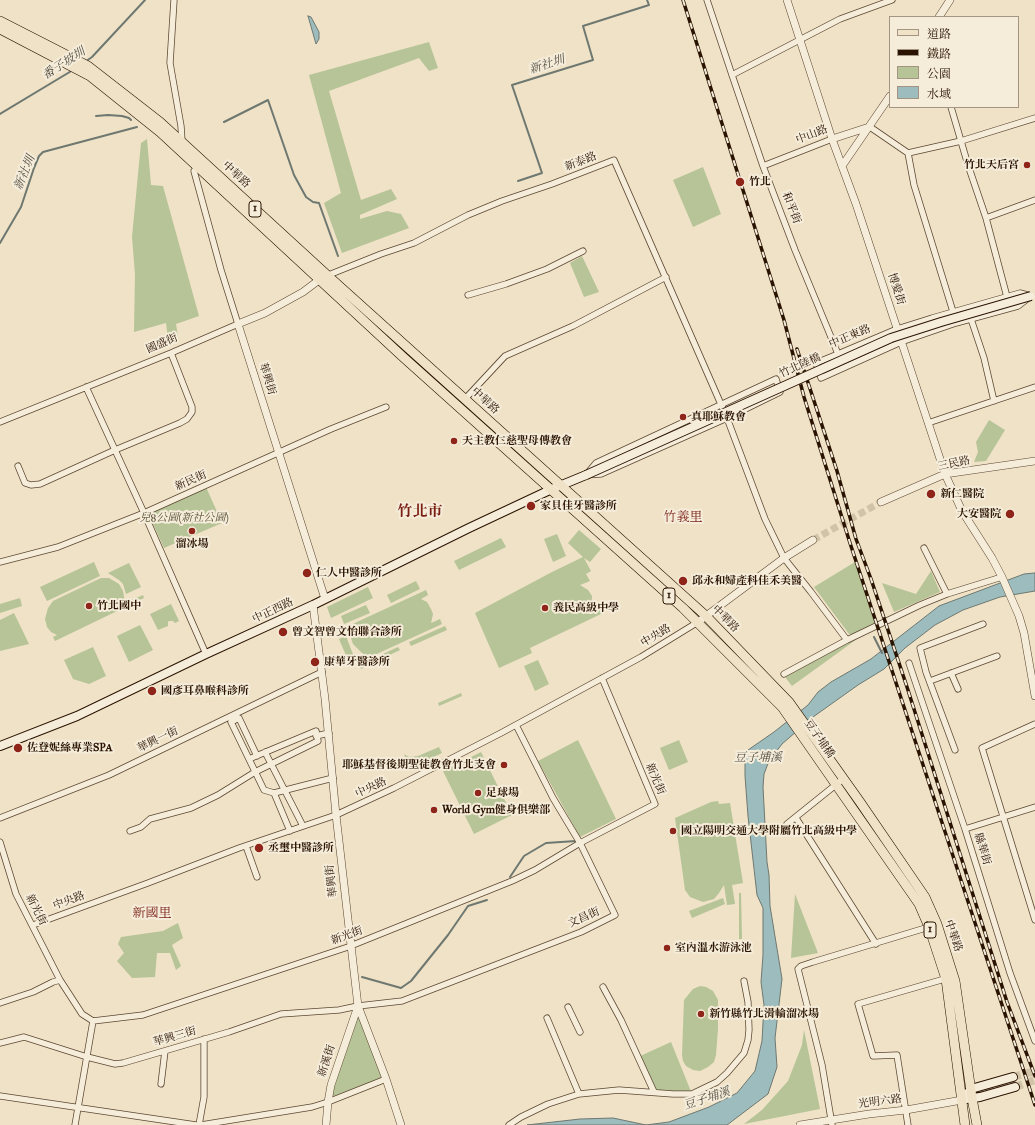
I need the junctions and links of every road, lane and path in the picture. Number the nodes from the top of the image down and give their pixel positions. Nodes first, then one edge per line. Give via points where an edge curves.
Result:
1 (174, 0) edge
2 (708, 0) edge
3 (787, 0) edge
4 (892, 0) edge
5 (950, 0) edge
6 (940, 16) edge
7 (0, 21) edge
8 (0, 29) edge
9 (800, 40) junction
10 (72, 62) junction
11 (732, 75) junction
12 (889, 98) edge
13 (951, 108) edge
14 (1035, 118) edge
15 (870, 127) junction
16 (832, 139) junction
17 (961, 141) junction
18 (180, 146) junction
19 (908, 153) junction
20 (763, 166) junction
21 (842, 166) junction
22 (198, 167) junction
23 (1035, 200) edge
24 (986, 218) junction
25 (583, 251) dead end
26 (666, 277) junction
27 (323, 278) junction
28 (468, 295) dead end
29 (1033, 296) edge
30 (1007, 297) junction
31 (968, 308) junction
32 (953, 312) junction
33 (971, 319) junction
34 (956, 323) junction
35 (238, 324) junction
36 (897, 329) junction
37 (901, 342) junction
38 (171, 353) junction
39 (838, 354) junction
40 (86, 387) junction
41 (1035, 387) edge
42 (465, 399) junction
43 (994, 401) junction
44 (386, 407) dead end
45 (722, 407) junction
46 (727, 418) junction
47 (0, 422) edge
48 (928, 423) junction
49 (115, 450) junction
50 (279, 453) junction
51 (1035, 461) edge
52 (18, 466) dead end
53 (945, 474) junction
54 (586, 475) junction
55 (556, 488) junction
56 (881, 502) tunnel mouth
57 (144, 513) junction
58 (813, 540) tunnel mouth
59 (924, 548) dead end
60 (784, 558) junction
61 (0, 562) edge
62 (1002, 577) junction
63 (947, 594) junction
64 (325, 599) junction
65 (313, 605) junction
66 (706, 616) junction
67 (698, 622) junction
68 (984, 624) dead end
69 (847, 640) junction
70 (206, 654) junction
71 (997, 656) dead end
72 (909, 663) dead end
73 (322, 672) junction
74 (951, 673) junction
75 (784, 674) dead end
76 (602, 678) junction
77 (930, 681) junction
78 (958, 689) dead end
79 (1035, 696) edge
80 (785, 704) junction
81 (1035, 724) edge
82 (516, 725) junction
83 (329, 733) junction
84 (316, 736) junction
85 (0, 746) edge
86 (955, 750) dead end
87 (265, 752) junction
88 (257, 756) junction
89 (249, 759) junction
90 (271, 763) junction
91 (255, 772) junction
92 (333, 778) junction
93 (840, 782) junction
94 (284, 791) junction
95 (274, 793) junction
96 (1035, 806) edge
97 (336, 815) junction
98 (0, 818) edge
99 (796, 818) junction
100 (1003, 818) junction
101 (787, 824) dead end
102 (303, 826) junction
103 (965, 829) junction
104 (130, 831) dead end
105 (290, 831) junction
106 (0, 842) edge
107 (580, 843) junction
108 (246, 846) junction
109 (257, 876) dead end
110 (1035, 920) edge
111 (33, 925) junction
112 (929, 927) junction
113 (876, 944) junction
114 (351, 946) junction
115 (950, 978) junction
116 (60, 980) junction
117 (744, 981) dead end
118 (604, 987) dead end
119 (0, 1003) edge
120 (358, 1006) junction
121 (568, 1007) dead end
122 (548, 1018) dead end
123 (93, 1021) junction
124 (580, 1032) dead end
125 (204, 1039) junction
126 (1035, 1041) edge
127 (0, 1043) edge
128 (165, 1051) junction
129 (87, 1057) junction
130 (1013, 1077) tunnel mouth
131 (386, 1080) junction
132 (161, 1084) dead end
133 (1015, 1087) tunnel mouth
134 (654, 1092) junction
135 (972, 1093) junction
136 (579, 1094) junction
137 (0, 1096) edge
138 (962, 1100) junction
139 (328, 1102) junction
140 (79, 1108) junction
141 (906, 1110) junction
142 (832, 1122) edge
143 (75, 1125) edge
144 (199, 1125) edge
145 (326, 1125) edge
146 (401, 1125) edge
147 (508, 1125) edge
148 (800, 1125) edge
149 (908, 1125) edge
150 (965, 1125) edge
151 (977, 1125) edge

1 - 18 street via 170,63 181,126
2 - 11 street, 和平街
3 - 9 street, 博愛街
4 - 9 street via 840,20
5 - 6 street
7 - 10 main road, 1
8 - 10 main road, 1
9 - 11 street
9 - 16 street, 博愛街
10 - 18 main road, 中華路 / 1 via 84,68 145,114
11 - 20 street, 和平街
12 - 15 street
13 - 17 street
14 - 17 street
15 - 16 street, 中山路
15 - 19 street
15 - 21 street
16 - 20 street, 中山路
16 - 21 street, 博愛街
17 - 19 street
17 - 24 street
18 - 22 main road, 中華路 / 1
18 - 27 main road, 中華路 / 1
19 - 32 street via 914,186
20 - 39 street, 和平街
21 - 36 street, 博愛街
22 - 27 main road, 中華路 / 1
22 - 35 street, 華興街 via 194,171
23 - 24 street
24 - 30 street
25 - 28 street via 541,271
26 - 27 street, 新泰路 via 614,160 502,201 468,215 414,243
26 - 42 street via 573,326 505,356
26 - 45 street, 新泰路
27 - 35 street, 國盛街 via 271,310
27 - 42 main road, 中華路 / 1
27 - 55 main road, 中華路 / 1 via 403,357
29 - 30 street, 中正東路 via 1020,293
29 - 33 street, 中正東路 via 1018,306
29 - 54 main road, 竹北陸橋, bridge via 891,338
30 - 31 street, 中正東路
31 - 32 street, 中正東路
31 - 33 street
32 - 34 street
32 - 36 street, 中正東路
33 - 34 street, 中正東路
33 - 43 street
34 - 37 street, 中正東路
35 - 38 street, 國盛街
35 - 50 street, 華興街
36 - 37 street, 博愛街
36 - 39 street, 中正東路
37 - 39 street, 中正東路 via 821,378 816,363
37 - 48 street, 博愛街
38 - 40 street, 國盛街
38 - 49 street via 192,412 180,423
40 - 47 street, 國盛街
40 - 49 street
41 - 43 street
42 - 55 main road, 中華路 / 1
43 - 48 street
44 - 50 street, 新民街
45 - 46 street, 新泰路
45 - 46 street via 776,379 780,392
45 - 54 street via 596,464
46 - 54 street via 601,474
46 - 60 street, 新泰路 via 765,519
48 - 53 street, 博愛街
49 - 52 street via 40,484 31,485 25,482
49 - 57 street
50 - 57 street, 新民街
50 - 64 street, 華興街
51 - 53 street, 三民路
53 - 56 street, 三民路
53 - 62 street, 博愛街 via 962,511
54 - 55 main road
55 - 64 main road, 中正西路
55 - 66 main road, 中華路 / 1
55 - 67 main road, 中華路 / 1
57 - 61 street, 新民街 via 58,547
57 - 70 street
58 - 60 street
59 - 63 street
60 - 66 street
60 - 69 street, 新泰路
62 - 63 street
62 - 79 street, 博愛街 via 1015,604 1024,633
63 - 69 street
64 - 65 main road, 中正西路
65 - 70 main road, 中正西路
65 - 73 street, 華興街
66 - 67 street
66 - 80 main road, 中華路 / 1
67 - 76 street, 中央路
67 - 80 main road, 中華路 / 1
68 - 77 street via 920,648
69 - 75 street
70 - 85 main road, 中正西路 via 77,716
71 - 74 street
72 - 103 street, 縣華街
73 - 83 street, 華興街
73 - 98 street, 華興一街 via 109,775
74 - 77 street
74 - 78 street
76 - 82 street, 中央路
76 - 107 street, 新光街 via 655,804
77 - 86 street
80 - 93 main road, 豆子埔橋 / 1
81 - 100 street via 982,748
82 - 97 street, 中央路
82 - 107 street, 文昌街 via 549,791
83 - 84 street
83 - 92 street, 華興街
84 - 87 street via 316,731
84 - 90 street via 318,740
87 - 88 street
87 - 90 street
88 - 89 street
88 - 89 street via 239,718 231,722
89 - 91 street
90 - 91 street
90 - 94 street
91 - 95 street via 264,790
91 - 104 street via 208,800 150,819 142,827
92 - 94 street
92 - 97 street, 華興街
93 - 99 street
93 - 112 main road, 中華路 / 1 via 919,904
93 - 115 main road, 中華路 / 1 via 925,897 937,924
94 - 95 street
94 - 102 street
95 - 105 street
96 - 100 street
97 - 102 street, 中央路
97 - 114 street, 華興街
99 - 101 street
99 - 113 street
100 - 103 street
100 - 110 street
102 - 105 street, 中央路
103 - 126 street, 縣華街 via 1010,973
105 - 108 street, 中央路
106 - 111 street, 新光街 via 16,894
107 - 114 street, 新光街 via 512,881
107 - 120 street, 文昌街 via 615,916 402,1001
108 - 109 street
108 - 111 street, 中央路
111 - 116 street, 新光街
112 - 113 street
112 - 115 main road, 中華路 / 1
113 - 142 street via 820,959 798,969 822,1065
114 - 120 street, 華興街
114 - 123 street, 新光街 via 143,1015
115 - 135 main road, 中華路 / 1
115 - 138 main road, 中華路 / 1
115 - 141 street via 858,1004 872,1056 897,1055
116 - 119 street
116 - 123 street, 新光街 via 82,1014
117 - 134 street via 750,1030 744,1053 736,1064 717,1082 692,1094
118 - 134 street
120 - 125 street, 華興三街 via 339,1010 281,1014
120 - 131 street, 華興街
120 - 139 street, 新溪街 via 337,1064
121 - 124 street
122 - 136 street
123 - 129 street
125 - 128 street, 華興三街
125 - 144 street via 204,1097
127 - 129 street, 華興三街 via 24,1037
128 - 129 street, 華興三街 via 115,1064
128 - 132 street
129 - 140 street
130 - 135 main road, 光明六路
131 - 139 street
131 - 146 street, 華興街
133 - 135 main road, 光明六路 via 980,1097
134 - 136 street via 619,1090
135 - 138 main road, 光明六路
135 - 151 main road, 中華路 / 1
136 - 147 street via 548,1104
137 - 140 street
138 - 141 street, 光明六路
138 - 150 main road, 中華路 / 1
139 - 144 street via 312,1107
139 - 145 street, 新溪街
140 - 143 street
140 - 144 street
141 - 142 street, 光明六路
141 - 149 street
142 - 148 street, 光明六路

